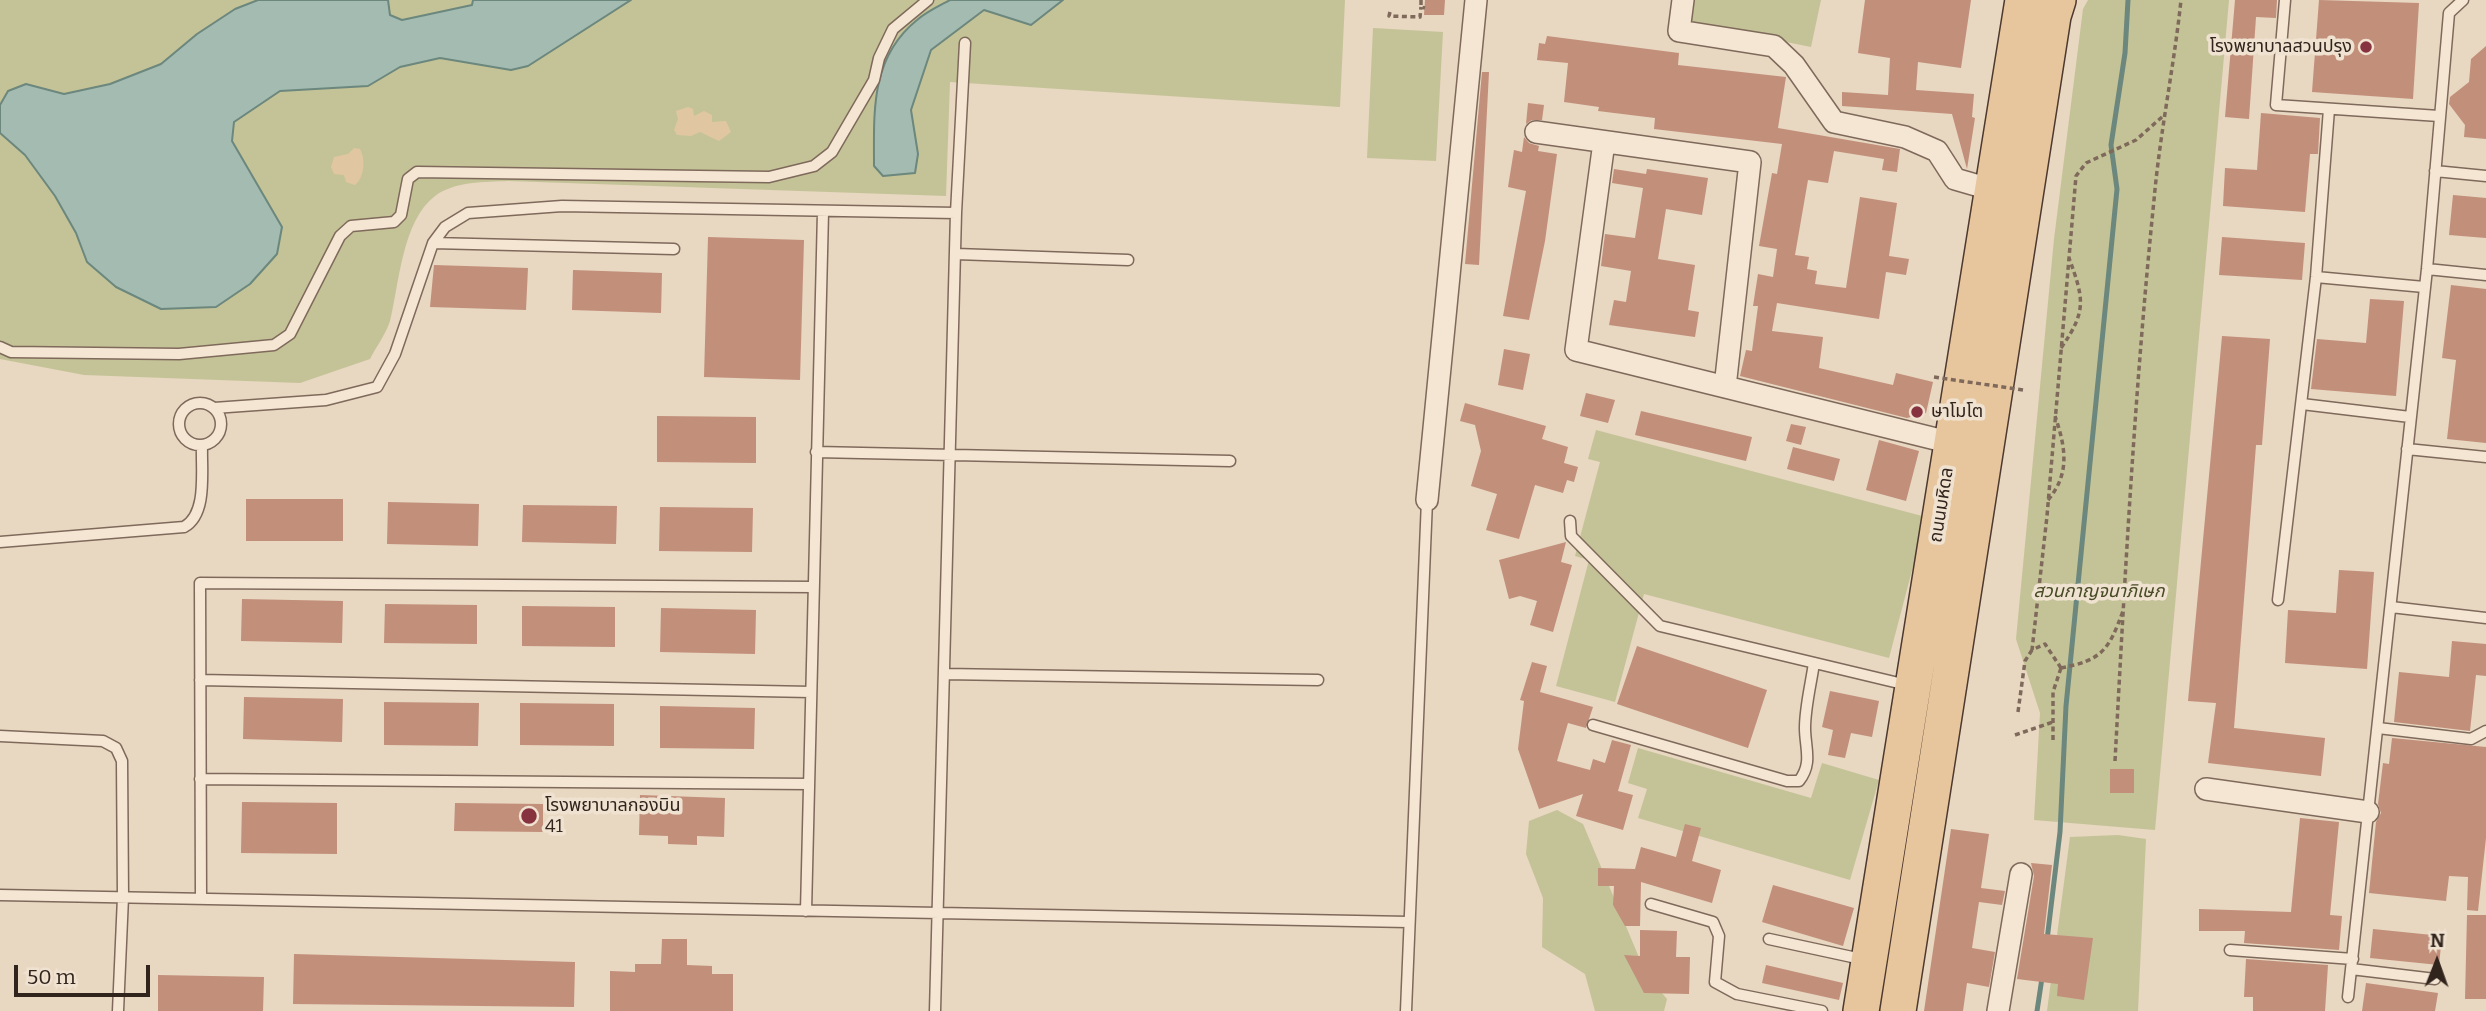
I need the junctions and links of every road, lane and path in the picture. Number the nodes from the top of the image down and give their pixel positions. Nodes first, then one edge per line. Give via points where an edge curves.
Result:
1 (928, 0) edge
2 (1421, 0) edge
3 (1476, 0) edge
4 (1683, 0) edge
5 (2023, 0) edge
6 (2058, 0) edge
7 (2181, 0) edge
8 (2285, 0) edge
9 (2463, 0) edge
10 (1390, 12) dead end
11 (965, 43) dead end
12 (2329, 109) junction
13 (2439, 116) junction
14 (2162, 117) junction
15 (1536, 132) dead end
16 (1604, 142) junction
17 (2435, 171) junction
18 (2486, 176) edge
19 (1993, 190) junction
20 (823, 212) junction
21 (956, 214) junction
22 (433, 243) junction
23 (674, 248) dead end
24 (956, 254) junction
25 (2068, 257) junction
26 (1128, 260) dead end
27 (2427, 269) junction
28 (2486, 275) edge
29 (2316, 277) junction
30 (2424, 287) junction
31 (0, 347) edge
32 (2059, 349) junction
33 (1934, 377) dead end
34 (1725, 387) junction
35 (2023, 390) dead end
36 (2302, 404) junction
37 (214, 408) junction
38 (2055, 415) junction
39 (2410, 417) junction
40 (1952, 443) junction
41 (202, 445) junction
42 (2407, 449) junction
43 (816, 452) junction
44 (950, 456) junction
45 (2486, 457) edge
46 (1230, 461) dead end
47 (1427, 500) joint
48 (2048, 500) junction
49 (1570, 521) dead end
50 (0, 542) edge
51 (813, 587) junction
52 (2278, 600) dead end
53 (2125, 605) junction
54 (2391, 607) junction
55 (2486, 618) edge
56 (2032, 650) junction
57 (1814, 663) junction
58 (2061, 668) junction
59 (944, 674) junction
60 (200, 680) junction
61 (1318, 680) dead end
62 (1913, 686) junction
63 (811, 692) junction
64 (2018, 712) dead end
65 (2053, 722) junction
66 (1593, 725) dead end
67 (2378, 727) junction
68 (2486, 730) edge
69 (2015, 735) dead end
70 (0, 736) edge
71 (2053, 740) dead end
72 (1904, 750) junction
73 (1939, 757) junction
74 (2115, 761) dead end
75 (200, 779) junction
76 (809, 784) junction
77 (2206, 789) dead end
78 (2368, 812) junction
79 (2021, 874) dead end
80 (0, 895) edge
81 (123, 897) junction
82 (201, 899) junction
83 (1651, 904) dead end
84 (806, 911) junction
85 (938, 913) junction
86 (1408, 922) junction
87 (1769, 939) dead end
88 (2230, 950) dead end
89 (1869, 961) junction
90 (2352, 964) junction
91 (2435, 979) dead end
92 (2348, 997) dead end
93 (118, 1011) edge
94 (935, 1011) edge
95 (1406, 1011) edge
96 (1822, 1011) edge
97 (1861, 1011) edge
98 (1898, 1011) edge
99 (1998, 1011) edge

1 - 31 lane via 893,29 874,80 832,152 814,166 769,177 427,170 408,179 401,215 394,222 351,226 340,236 290,334 274,345 178,354 10,352
2 - 10 path via 1420,17 1389,16
3 - 47 street
4 - 19 street via 1679,32 1774,46 1794,65 1834,122 1905,137 1937,151 1955,179
5 - 19 main road, ถนนมหิดล
6 - 73 main road, ถนนมหิดล
7 - 14 path
8 - 12 lane via 2276,105
9 - 13 lane via 2449,13
11 - 21 lane
12 - 13 lane
12 - 29 lane
13 - 17 lane
14 - 25 path via 2128,143 2086,163 2076,176
14 - 53 path via 2141,327
15 - 16 street
16 - 34 street via 1576,350
16 - 34 street via 1750,162
17 - 18 lane
17 - 27 lane
19 - 40 main road, ถนนมหิดล
20 - 21 lane
20 - 22 lane via 506,208 468,213 445,227
20 - 43 lane
21 - 24 lane
22 - 23 lane
22 - 37 lane via 396,354 377,387 326,400
24 - 26 lane
24 - 44 lane
25 - 32 path
25 - 32 path via 2082,298 2081,316
27 - 28 lane
27 - 30 lane
29 - 30 lane
29 - 36 lane
30 - 39 lane
32 - 38 path
33 - 35 path, bridge
34 - 40 street
36 - 39 lane
36 - 52 lane
37 - 41 lane via 221,419 219,433
37 - 41 lane via 194,403 180,418 183,437
38 - 48 path
38 - 48 path via 2065,464 2061,485
39 - 42 lane
40 - 62 main road, ถนนมหิดล
41 - 50 lane via 199,506 184,527
42 - 45 lane
42 - 54 lane
43 - 44 lane
43 - 51 lane
44 - 46 lane
44 - 59 lane
47 - 86 lane
48 - 56 path
49 - 57 lane via 1571,536 1660,626
51 - 60 lane via 200,583
51 - 63 lane
53 - 58 path via 2110,647 2081,664
53 - 74 path
54 - 55 lane
54 - 67 lane
56 - 58 path via 2045,643
56 - 64 path via 2025,661
57 - 62 lane
57 - 66 lane via 1805,730 1809,750 1800,781
58 - 65 path via 2053,692
59 - 61 lane
59 - 85 lane
60 - 63 lane
60 - 75 lane
62 - 72 main road, ถนนมหิดล
63 - 76 lane
65 - 69 path
65 - 71 path
67 - 68 lane via 2471,738
67 - 78 lane
70 - 81 lane via 103,741 116,747 121,761
72 - 73 main road
72 - 89 main road, ถนนมหิดล
73 - 98 main road, ถนนมหิดล
75 - 76 lane
75 - 82 lane
76 - 84 lane
77 - 78 street
78 - 90 lane
79 - 99 street
80 - 81 lane
81 - 82 lane
81 - 93 lane
82 - 84 lane
83 - 96 lane via 1713,922 1719,936 1715,982 1737,994
84 - 85 lane
85 - 86 lane
85 - 94 lane
86 - 95 lane
87 - 89 lane
88 - 90 lane
89 - 97 main road, ถนนมหิดล
90 - 91 lane
90 - 92 lane

